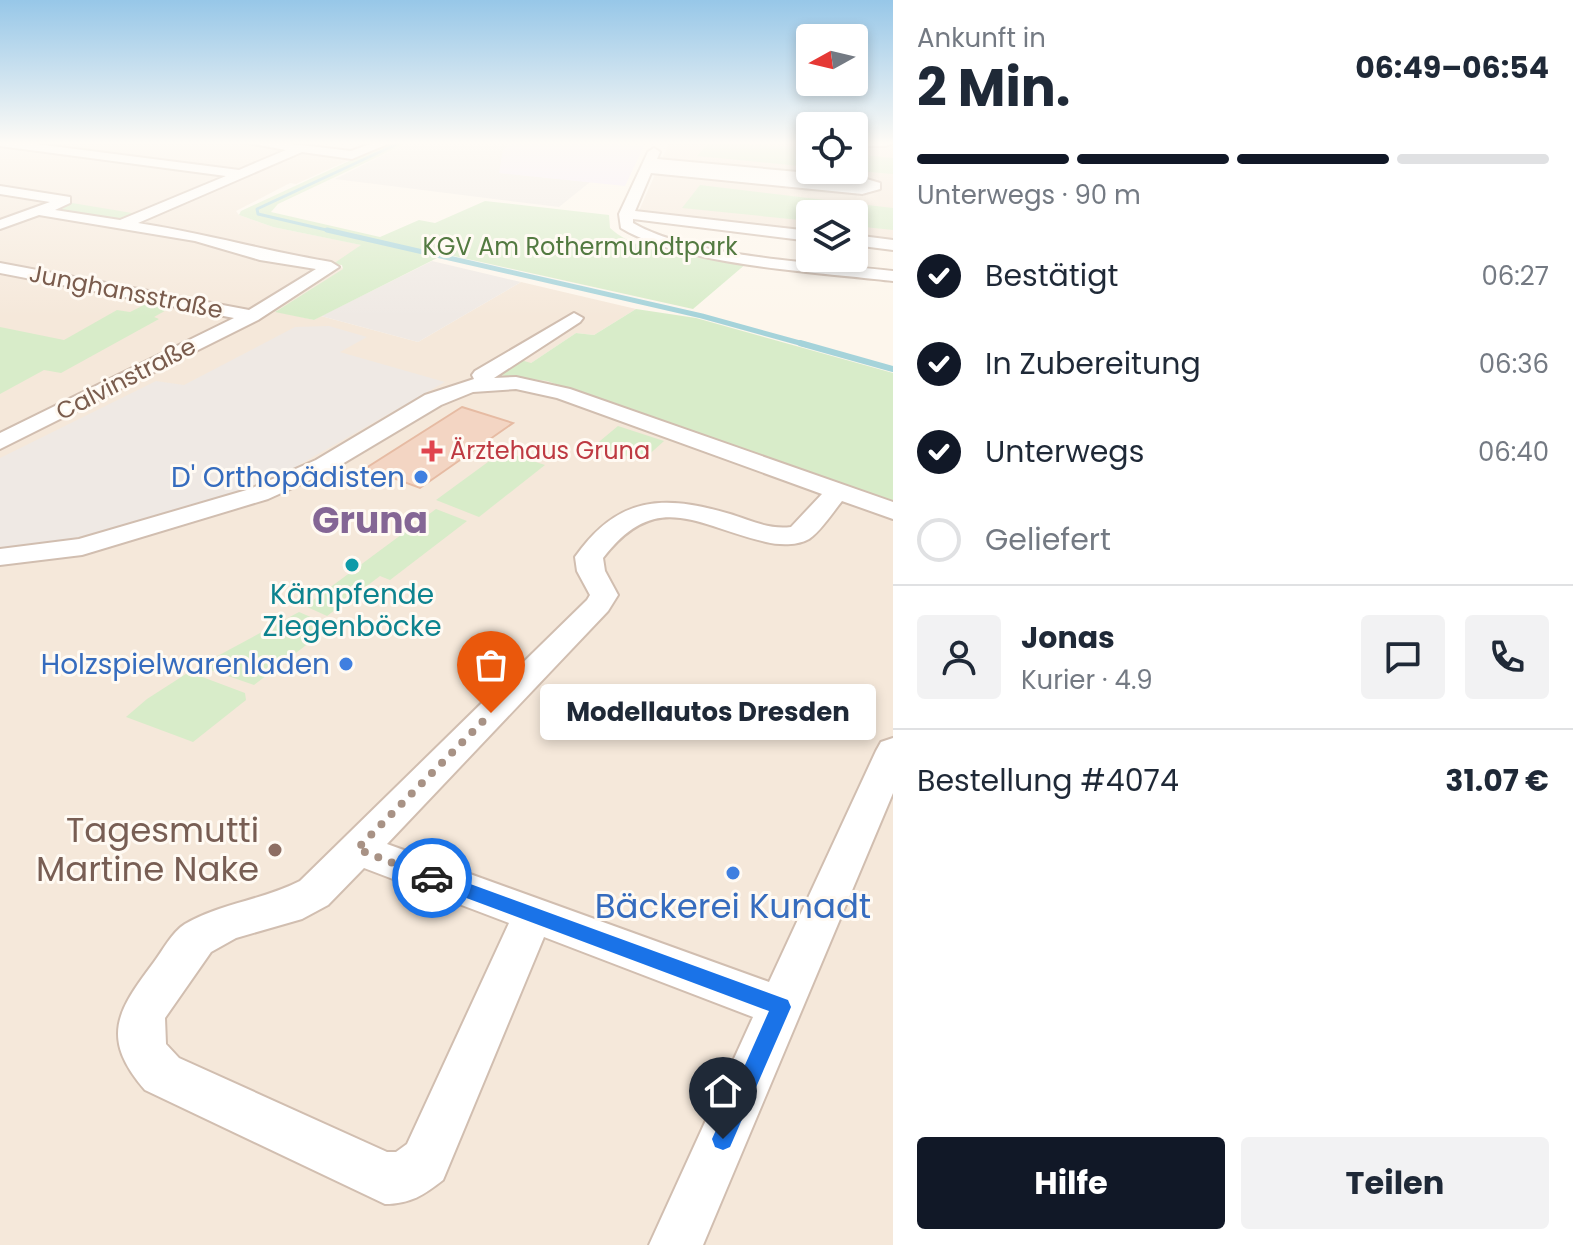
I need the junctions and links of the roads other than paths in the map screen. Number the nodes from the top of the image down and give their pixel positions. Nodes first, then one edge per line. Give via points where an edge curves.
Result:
1 (63, 201) edge
2 (70, 201) edge
3 (176, 201) edge
4 (632, 201) edge
5 (38, 211) junction
6 (117, 213) junction
7 (626, 214) junction
8 (0, 225) edge
9 (796, 234) edge
10 (868, 242) edge
11 (893, 245) edge
12 (0, 268) edge
13 (893, 276) edge
14 (252, 316) junction
15 (574, 318) dead end
16 (486, 383) junction
17 (0, 442) edge
18 (838, 491) junction
19 (893, 511) edge
20 (0, 557) edge
21 (893, 751) edge
22 (357, 849) junction
23 (533, 915) junction
24 (781, 1007) junction
25 (676, 1245) edge

1 - 5 street
2 - 6 street
3 - 6 street via 148,213
4 - 7 street
5 - 6 street
5 - 8 street
6 - 14 street, Calvinstraße via 260,255 331,267
7 - 9 street
7 - 13 street via 626,225 635,233 669,245
10 - 11 street
12 - 14 street, Junghansstraße
14 - 17 street, Calvinstraße
15 - 16 street via 482,375
16 - 18 street via 563,393
16 - 20 street via 433,400 324,465 259,494 82,547
18 - 19 street
18 - 22 street via 792,536 768,535 678,508 653,507 628,515 589,557 604,595 598,605
21 - 24 street
22 - 23 street
22 - 23 street via 314,893 288,907 226,923 196,939 142,1013 143,1053 162,1074 385,1178 404,1178 425,1162
23 - 24 street
24 - 25 street

